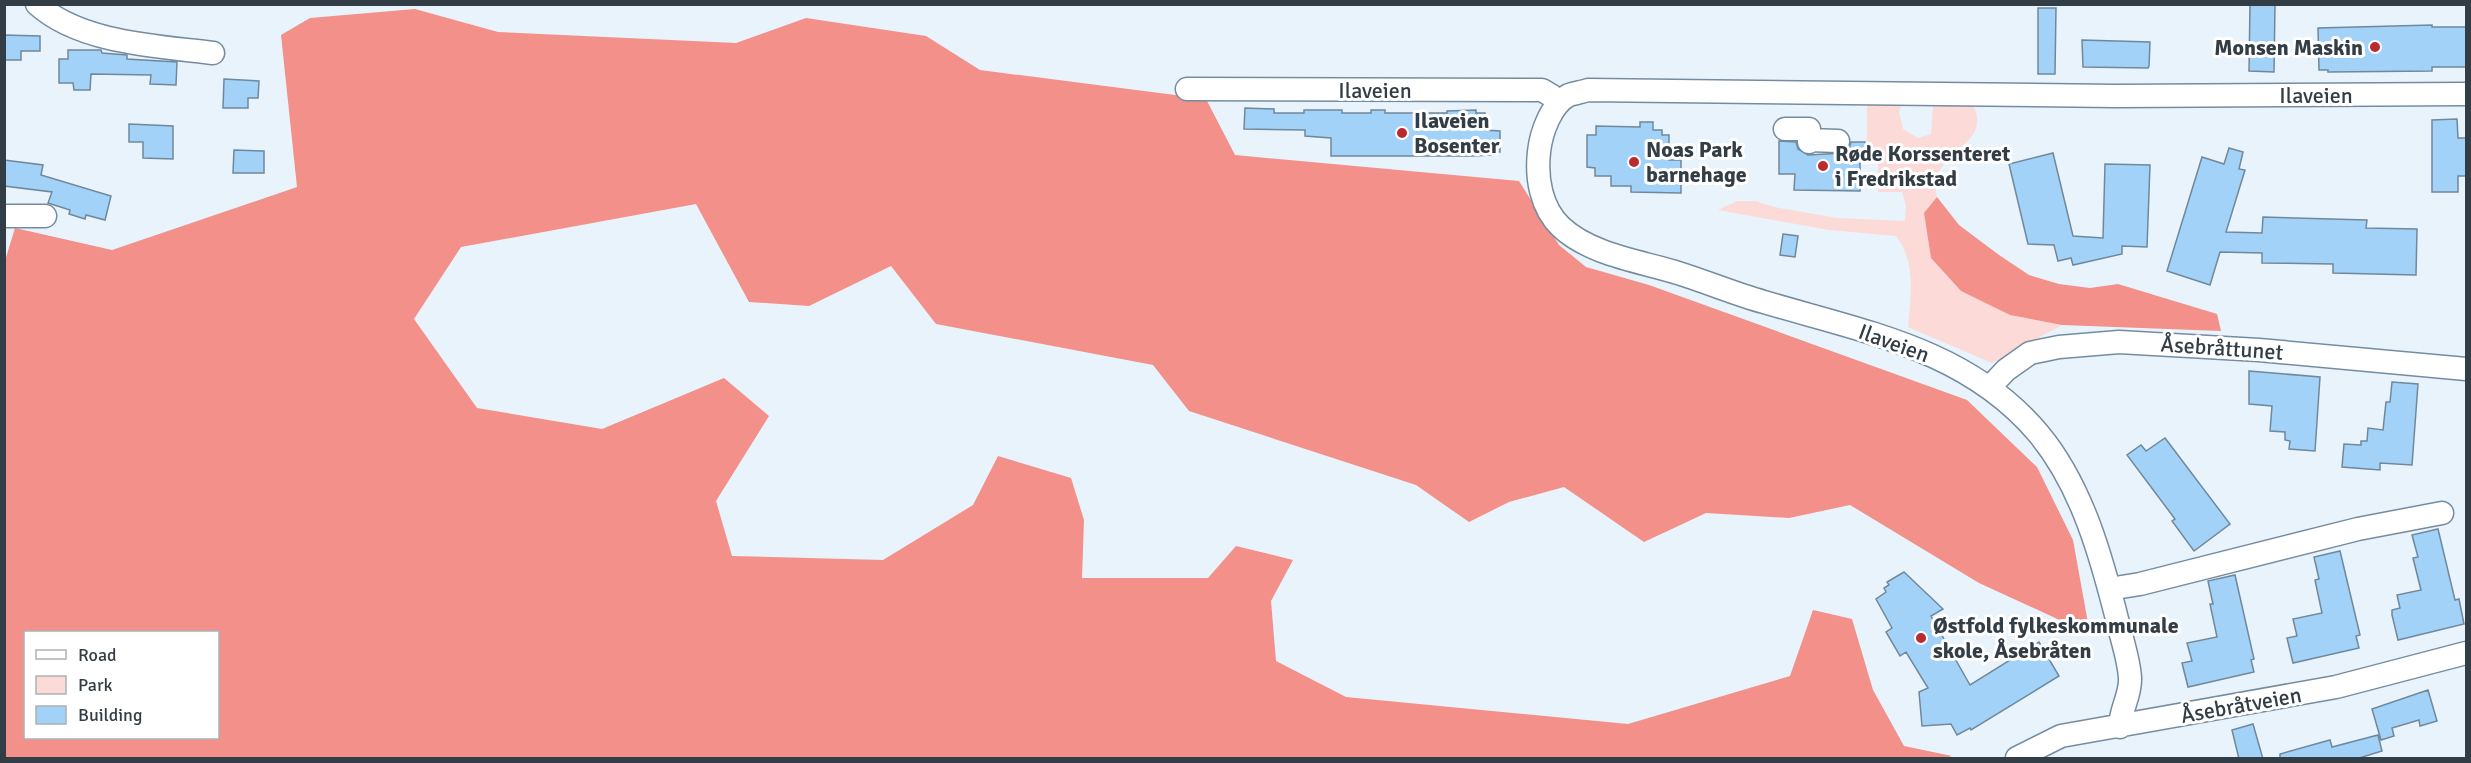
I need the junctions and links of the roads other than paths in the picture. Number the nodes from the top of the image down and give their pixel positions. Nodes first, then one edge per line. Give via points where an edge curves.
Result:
1 (37, 4) edge
2 (213, 53) dead end
3 (1186, 89) dead end
4 (2466, 94) edge
5 (1557, 104) junction
6 (1785, 129) dead end
7 (1838, 141) dead end
8 (4, 216) edge
9 (45, 216) dead end
10 (2466, 369) edge
11 (1990, 387) junction
12 (2442, 513) dead end
13 (2109, 590) junction
14 (2466, 653) edge
15 (2120, 727) junction
16 (2017, 759) edge

1 - 2 street via 50,16 98,36
3 - 5 street, Ilaveien via 1542,90
4 - 5 street, Ilaveien via 2116,96 1588,90 1569,95
5 - 11 street, Ilaveien via 1541,140 1539,179 1548,210 1569,233 1590,245 1724,290 1903,342
6 - 7 street via 1809,129 1809,141
8 - 9 street
10 - 11 street, Åsebråttunet via 2119,342 2030,353
11 - 13 street, Ilaveien via 2022,416 2054,455 2083,513
12 - 13 street via 2358,529
13 - 15 street, Ilaveien via 2130,678
14 - 15 street, Åsebråtveien via 2336,687
15 - 16 street, Åsebråtveien via 2061,736

